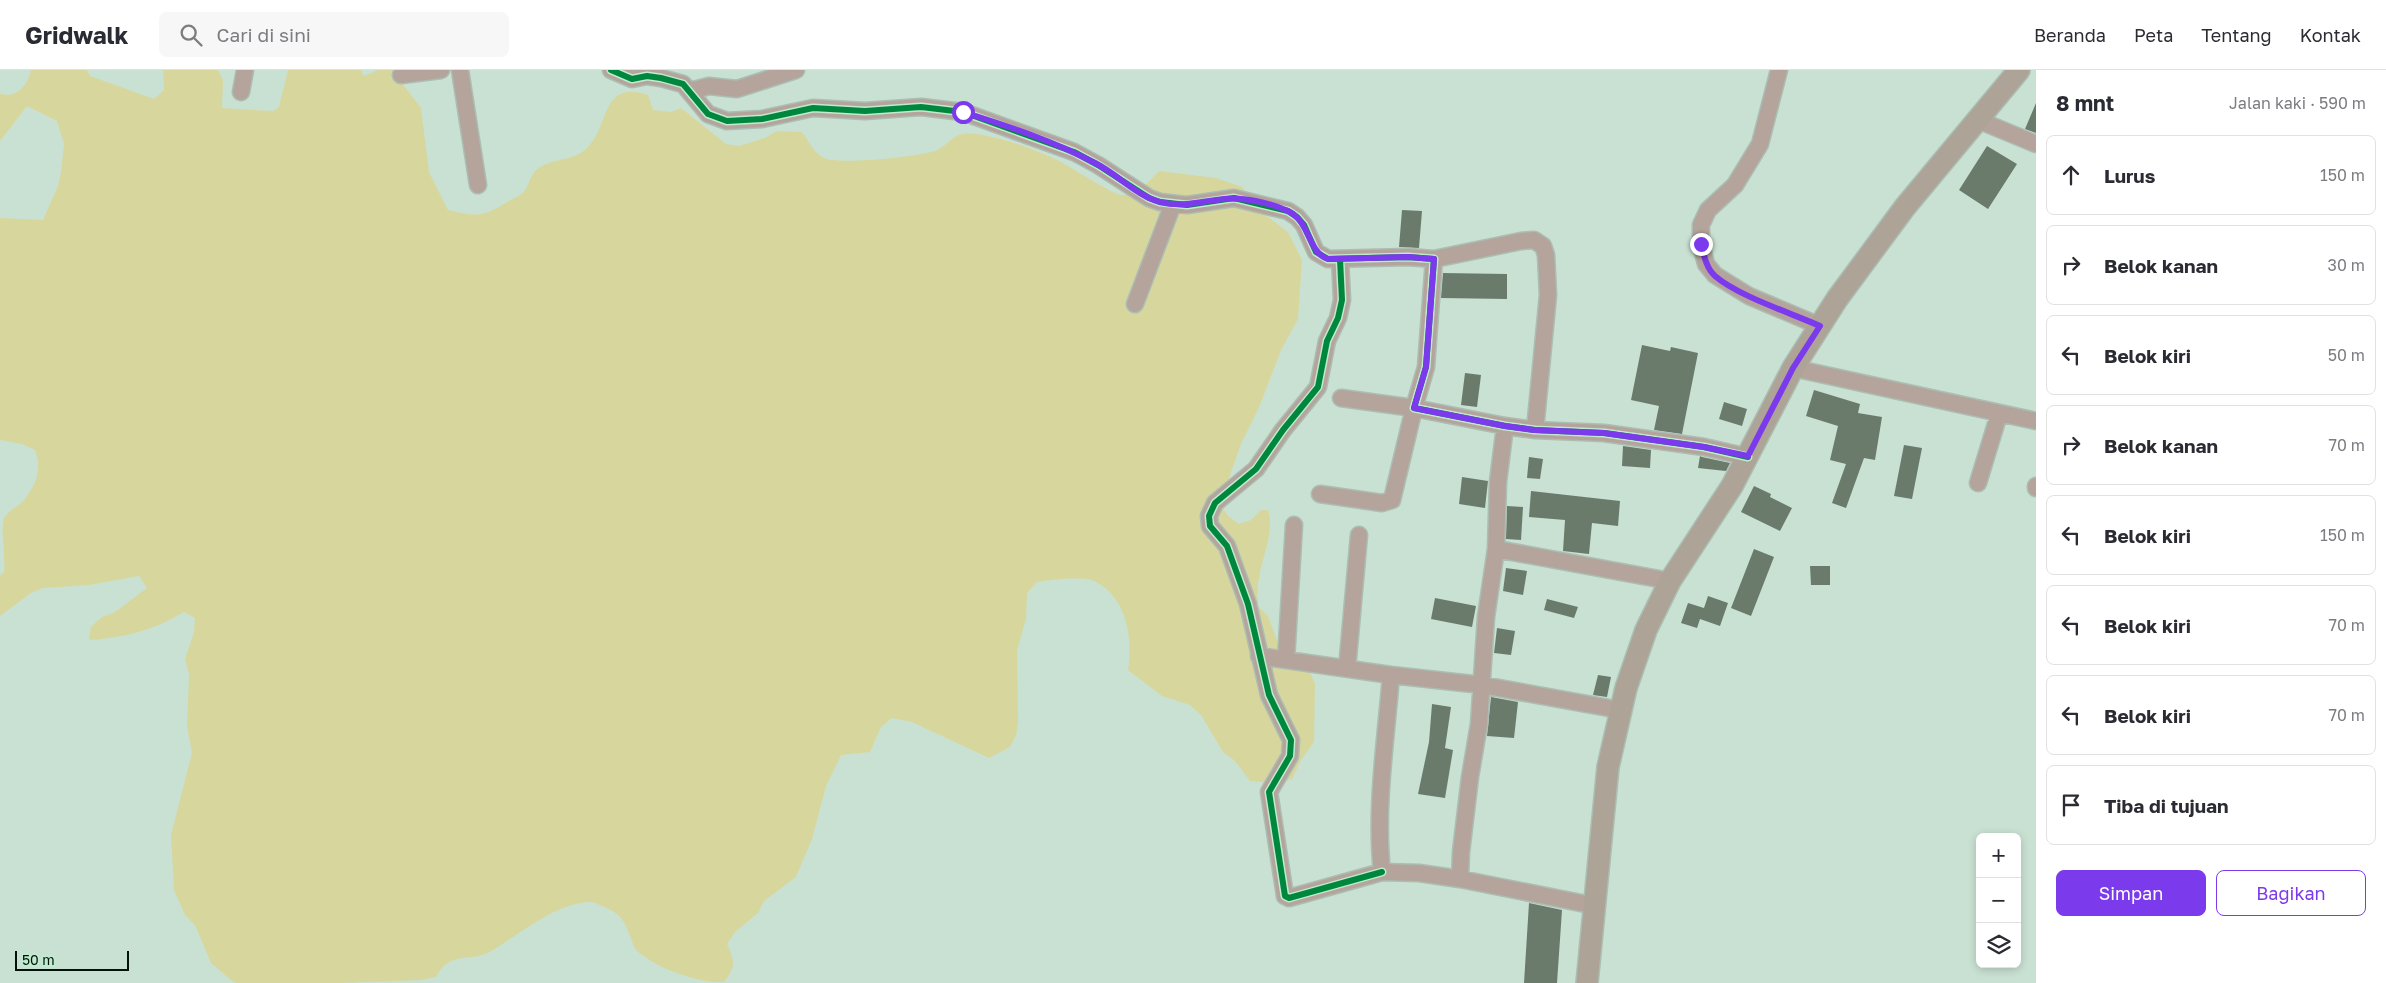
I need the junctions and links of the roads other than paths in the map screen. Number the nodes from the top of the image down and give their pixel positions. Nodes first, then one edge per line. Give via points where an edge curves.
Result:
1 (245, 70) edge
2 (440, 70) edge
3 (460, 70) edge
4 (611, 70) edge
5 (796, 70) edge
6 (1780, 70) edge
7 (2019, 70) edge
8 (662, 74) edge
9 (401, 75) dead end
10 (690, 91) junction
11 (241, 92) dead end
12 (1978, 120) junction
13 (2036, 144) edge
14 (478, 185) dead end
15 (1173, 204) junction
16 (1340, 259) junction
17 (1434, 259) junction
18 (1135, 304) dead end
19 (1820, 326) junction
20 (1793, 368) junction
21 (1341, 398) dead end
22 (1414, 408) junction
23 (1999, 414) junction
24 (2036, 419) edge
25 (1505, 426) junction
26 (1534, 430) junction
27 (1748, 456) junction
28 (1978, 483) dead end
29 (1320, 494) dead end
30 (1294, 525) dead end
31 (1359, 535) dead end
32 (1496, 549) junction
33 (1670, 581) junction
34 (1259, 656) junction
35 (1286, 660) junction
36 (1347, 669) junction
37 (1391, 675) junction
38 (1482, 685) junction
39 (1620, 710) junction
40 (1382, 872) junction
41 (1460, 879) junction
42 (1596, 906) junction
43 (1587, 983) edge

1 - 11 street
2 - 9 street
3 - 14 street
4 - 8 street via 632,79
5 - 10 street via 736,89 709,86
6 - 19 street via 1760,144 1735,185 1708,210 1702,225 1701,244 1706,264 1715,276 1749,296
7 - 12 main road
8 - 10 street via 684,84
10 - 15 street via 708,114 727,121 762,119 814,108 872,110 921,106 963,112 1074,152 1150,198
12 - 13 street
12 - 19 main road via 1876,244
15 - 16 street via 1201,204 1234,198 1274,206 1297,217 1321,257
15 - 18 street
16 - 17 street
16 - 34 street via 1342,300 1327,342 1318,387 1256,469 1215,503 1209,516 1210,526 1227,546 1248,604
17 - 22 street via 1426,367
17 - 26 street via 1521,241 1534,240 1543,246 1548,295
19 - 20 main road
20 - 23 street
20 - 27 main road
21 - 22 street
22 - 25 street
22 - 29 street via 1392,500 1382,503
23 - 24 street
23 - 28 street
25 - 26 street
25 - 32 street via 1498,482
26 - 27 street via 1604,433
27 - 33 main road
30 - 35 street
31 - 36 street
32 - 33 street
32 - 38 street via 1486,618
33 - 39 main road via 1637,651
34 - 35 street
34 - 40 street via 1269,695 1291,740 1290,756 1270,792 1285,896 1289,898
35 - 36 street
36 - 37 street
37 - 38 street
37 - 40 street via 1381,786 1379,837
38 - 39 street
38 - 41 street
39 - 42 main road via 1608,767
40 - 41 street
41 - 42 street
42 - 43 main road

